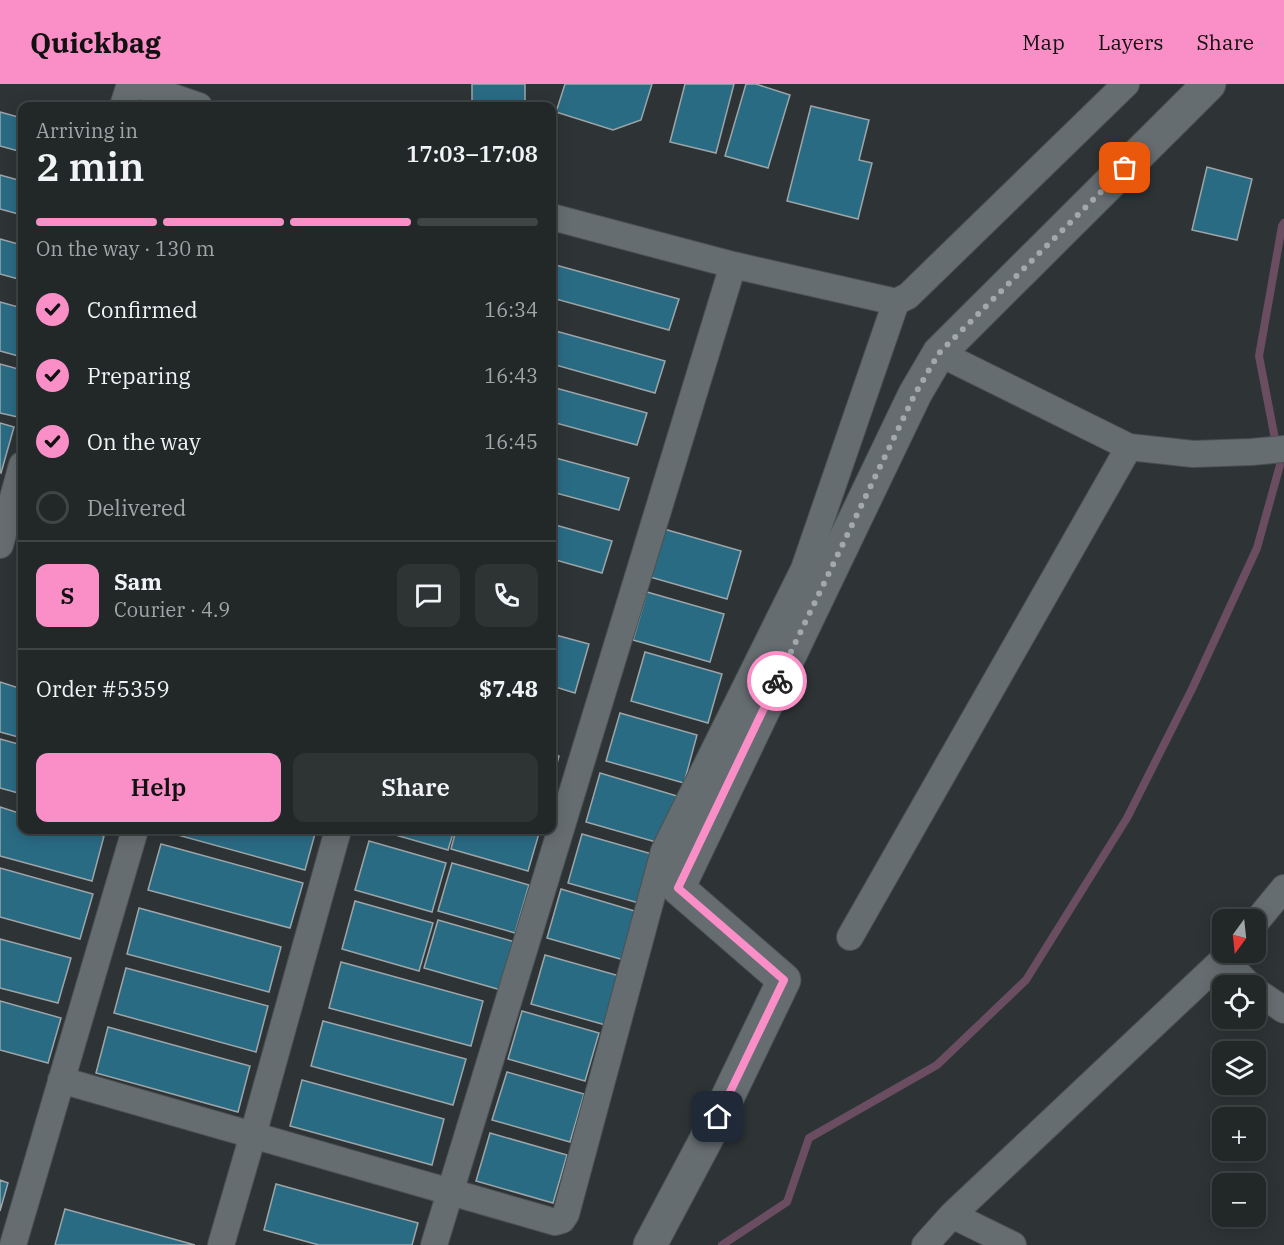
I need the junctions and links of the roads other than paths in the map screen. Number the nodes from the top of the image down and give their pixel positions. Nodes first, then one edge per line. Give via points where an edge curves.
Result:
1 (130, 84) edge
2 (135, 84) edge
3 (1126, 84) edge
4 (1209, 84) edge
5 (124, 102) edge
6 (187, 102) edge
7 (556, 218) edge
8 (733, 265) junction
9 (896, 302) junction
10 (939, 353) junction
11 (1129, 447) junction
12 (1284, 449) edge
13 (18, 480) edge
14 (0, 545) edge
15 (134, 834) edge
16 (337, 834) edge
17 (1284, 888) edge
18 (1266, 910) edge
19 (850, 937) dead end
20 (1221, 963) edge
21 (1266, 998) edge
22 (1284, 1010) edge
23 (61, 1080) junction
24 (254, 1136) junction
25 (449, 1191) junction
26 (952, 1215) junction
27 (13, 1245) edge
28 (220, 1245) edge
29 (434, 1245) edge
30 (650, 1245) edge
31 (925, 1245) edge
32 (1013, 1245) edge

1 - 5 street
2 - 6 street
3 - 9 street via 908,296
4 - 10 street
7 - 8 street
8 - 9 street
8 - 25 street
9 - 25 street via 804,568 664,851 566,1214 555,1222
10 - 11 street
10 - 30 street via 915,394 678,888 784,980
11 - 12 street via 1193,454
11 - 19 street
13 - 14 street
15 - 23 street
16 - 24 street
17 - 18 street
20 - 26 street
21 - 22 street
23 - 24 street
23 - 27 street
24 - 25 street
24 - 28 street
25 - 29 street
26 - 31 street
26 - 32 street

